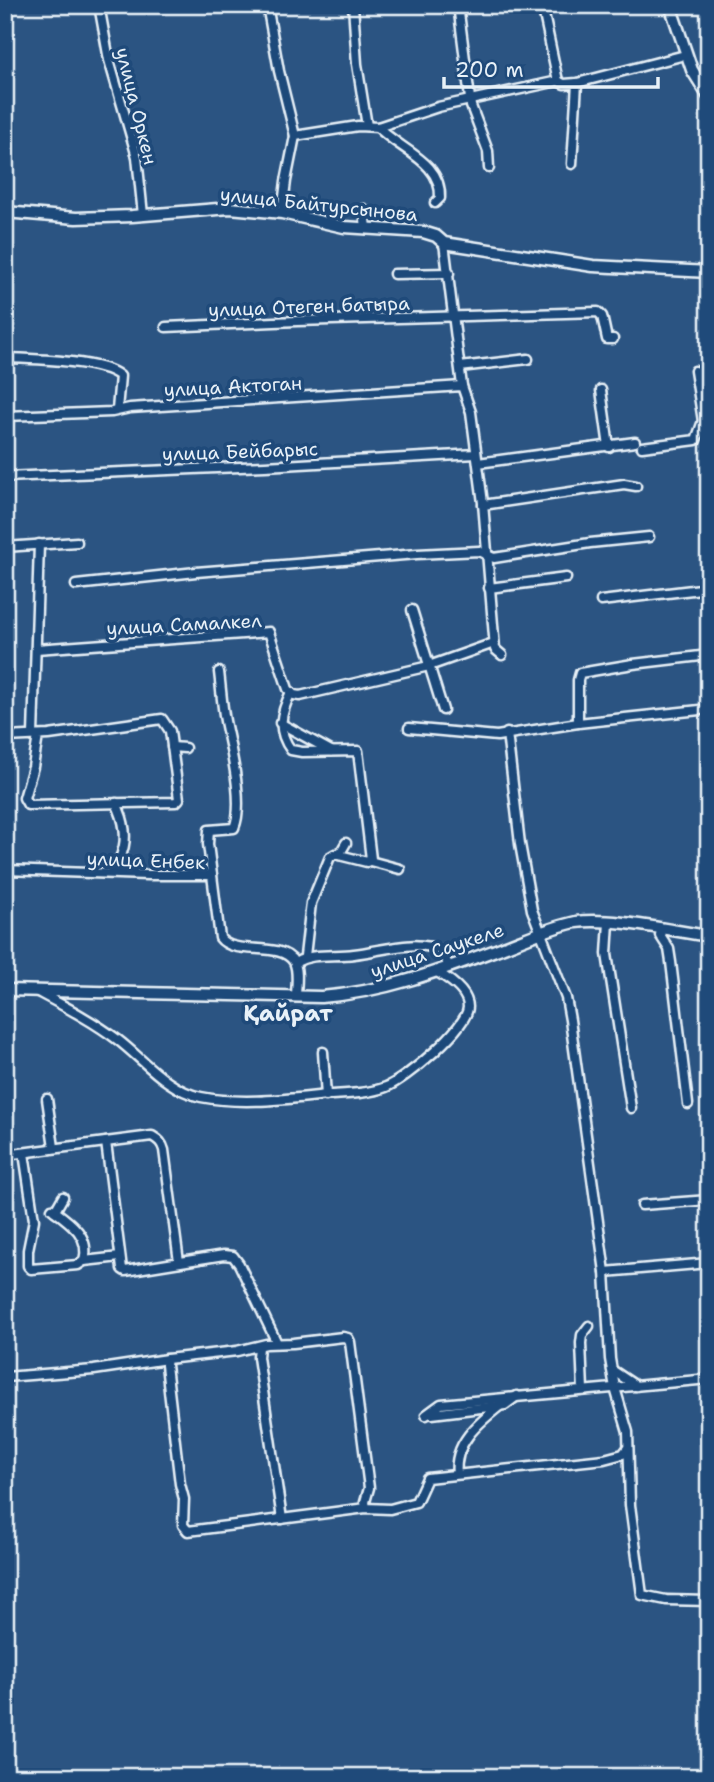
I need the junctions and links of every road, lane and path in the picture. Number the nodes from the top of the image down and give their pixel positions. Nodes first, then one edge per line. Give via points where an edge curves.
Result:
1 (99, 5) edge
2 (267, 5) edge
3 (354, 5) edge
4 (458, 5) edge
5 (542, 5) edge
6 (670, 5) edge
7 (685, 55) junction
8 (558, 81) junction
9 (576, 83) junction
10 (709, 97) edge
11 (472, 99) junction
12 (367, 126) junction
13 (378, 127) junction
14 (295, 136) junction
15 (572, 164) dead end
16 (489, 168) dead end
17 (435, 203) dead end
18 (364, 209) dead end
19 (5, 212) edge
20 (282, 213) junction
21 (143, 215) junction
22 (366, 229) junction
23 (444, 243) junction
24 (709, 272) edge
25 (449, 273) junction
26 (394, 274) dead end
27 (453, 317) junction
28 (166, 327) dead end
29 (613, 340) dead end
30 (5, 358) edge
31 (528, 359) dead end
32 (460, 368) junction
33 (695, 370) dead end
34 (462, 386) junction
35 (601, 390) dead end
36 (117, 410) junction
37 (5, 416) edge
38 (706, 421) edge
39 (609, 447) junction
40 (477, 458) junction
41 (5, 477) edge
42 (636, 486) dead end
43 (483, 505) junction
44 (649, 537) dead end
45 (77, 541) dead end
46 (39, 544) junction
47 (5, 547) edge
48 (487, 555) junction
49 (566, 578) dead end
50 (76, 585) dead end
51 (489, 588) junction
52 (709, 588) edge
53 (601, 601) dead end
54 (412, 610) dead end
55 (494, 643) junction
56 (36, 649) junction
57 (502, 655) dead end
58 (709, 655) edge
59 (429, 666) junction
60 (219, 672) dead end
61 (291, 692) junction
62 (709, 709) edge
63 (443, 710) dead end
64 (281, 723) junction
65 (578, 723) junction
66 (409, 728) dead end
67 (506, 733) junction
68 (35, 736) junction
69 (5, 737) edge
70 (172, 747) junction
71 (185, 748) dead end
72 (331, 751) junction
73 (116, 803) junction
74 (346, 843) dead end
75 (339, 855) junction
76 (370, 861) junction
77 (400, 869) dead end
78 (5, 870) edge
79 (113, 873) junction
80 (212, 875) junction
81 (609, 922) junction
82 (661, 930) junction
83 (540, 934) junction
84 (709, 936) edge
85 (306, 956) junction
86 (295, 963) junction
87 (449, 967) junction
88 (437, 972) junction
89 (5, 990) edge
90 (36, 991) junction
91 (296, 996) junction
92 (323, 1052) dead end
93 (326, 1096) junction
94 (47, 1098) dead end
95 (688, 1104) dead end
96 (631, 1108) dead end
97 (106, 1142) junction
98 (51, 1149) junction
99 (24, 1153) junction
100 (5, 1155) edge
101 (63, 1197) dead end
102 (709, 1200) edge
103 (642, 1205) dead end
104 (120, 1257) junction
105 (84, 1261) junction
106 (179, 1262) junction
107 (709, 1263) edge
108 (605, 1272) junction
109 (589, 1326) dead end
110 (272, 1334) junction
111 (277, 1343) junction
112 (262, 1346) junction
113 (167, 1359) junction
114 (612, 1370) junction
115 (5, 1377) edge
116 (709, 1378) edge
117 (636, 1386) junction
118 (615, 1388) junction
119 (583, 1390) junction
120 (517, 1396) junction
121 (501, 1405) junction
122 (627, 1449) junction
123 (457, 1474) junction
124 (366, 1508) junction
125 (282, 1519) junction
126 (709, 1601) edge

1 - 21 street, улица Оркен via 136,156
2 - 14 street
3 - 12 street
4 - 11 street
5 - 8 street
6 - 7 street
7 - 9 street
7 - 10 street
8 - 9 street
8 - 11 street
9 - 15 street
11 - 13 street
11 - 16 street
12 - 13 street
12 - 14 street
13 - 17 street via 431,168 440,190
14 - 20 street
18 - 22 street
19 - 21 street, улица Байтурсынова via 76,218
20 - 21 street, улица Байтурсынова via 230,208
20 - 22 street, улица Байтурсынова
22 - 23 street, улица Байтурсынова via 423,232
23 - 24 street, улица Байтурсынова via 593,266
23 - 25 street
25 - 26 street
25 - 27 street
27 - 28 street, улица Отеген батыра
27 - 29 street, улица Отеген батыра via 598,312 607,339
27 - 32 street
30 - 36 street via 87,364 116,372 120,376
31 - 32 street
32 - 34 street
33 - 38 street
34 - 36 street, улица Актоган
34 - 40 street via 471,412
35 - 39 street
36 - 37 street, улица Актоган
38 - 39 street, улица Бейбарыс via 696,440
39 - 40 street, улица Бейбарыс
40 - 41 street, улица Бейбарыс
40 - 43 street
42 - 43 street
43 - 48 street
44 - 48 street via 494,558
45 - 46 street
46 - 47 street
46 - 56 street
48 - 50 street via 479,551 417,554
48 - 51 street
49 - 51 street
51 - 55 street
52 - 53 street
54 - 59 street
55 - 57 street
55 - 59 street
56 - 61 street, улица Самалкел via 269,632
56 - 68 street
58 - 65 street via 580,674
59 - 61 street via 299,696
59 - 63 street
60 - 80 street via 237,815 234,828 209,830
61 - 64 street
62 - 65 street
64 - 72 street
64 - 72 street via 291,750
65 - 67 street
66 - 67 street
67 - 83 street via 520,844
68 - 69 street
68 - 70 street via 162,719
68 - 73 street via 24,798 28,805
70 - 71 street
70 - 73 street via 178,801
72 - 76 street via 358,751
73 - 79 street via 125,838
74 - 75 street
75 - 76 street
75 - 85 street via 330,857 312,903
76 - 77 street
78 - 79 street, улица Енбек
79 - 80 street, улица Енбек
80 - 86 street, улица Енбек via 223,943 272,950
81 - 82 street, улица Саукеле
81 - 83 street, улица Саукеле via 575,923
81 - 96 street via 607,954
82 - 84 street, улица Саукеле
82 - 95 street via 671,962
83 - 87 street, улица Саукеле
83 - 108 street via 570,1020
85 - 86 street
85 - 87 street via 417,946 442,951
86 - 91 street
87 - 88 street, улица Саукеле
88 - 91 street, улица Саукеле via 351,995
88 - 93 street via 465,996 467,1014 462,1022 388,1087
89 - 90 street, улица Саукеле
90 - 91 street, улица Саукеле
90 - 93 street via 116,1039 184,1093 229,1100
92 - 93 street
94 - 98 street
97 - 98 street
97 - 104 street
97 - 106 street via 152,1136 163,1144
98 - 99 street
99 - 100 street
99 - 105 street via 34,1220 28,1266 46,1268
101 - 105 street via 54,1210 77,1228 84,1241
102 - 103 street
104 - 105 street
104 - 106 street via 125,1271
106 - 110 street via 233,1256
107 - 108 street
108 - 114 street
109 - 119 street via 581,1343
110 - 111 street
110 - 112 street
111 - 112 street
111 - 124 street via 348,1338 369,1488
112 - 113 street
112 - 125 street via 258,1357
113 - 115 street
113 - 125 street via 184,1528
114 - 117 street
114 - 118 street
116 - 117 street
117 - 118 street
118 - 119 street
118 - 122 street via 628,1432
119 - 120 street
120 - 121 street
120 - 121 street via 441,1404 428,1414
121 - 123 street via 462,1442
122 - 123 street via 604,1458
122 - 126 street via 642,1595
123 - 124 street via 427,1478 416,1502 390,1509
124 - 125 street

